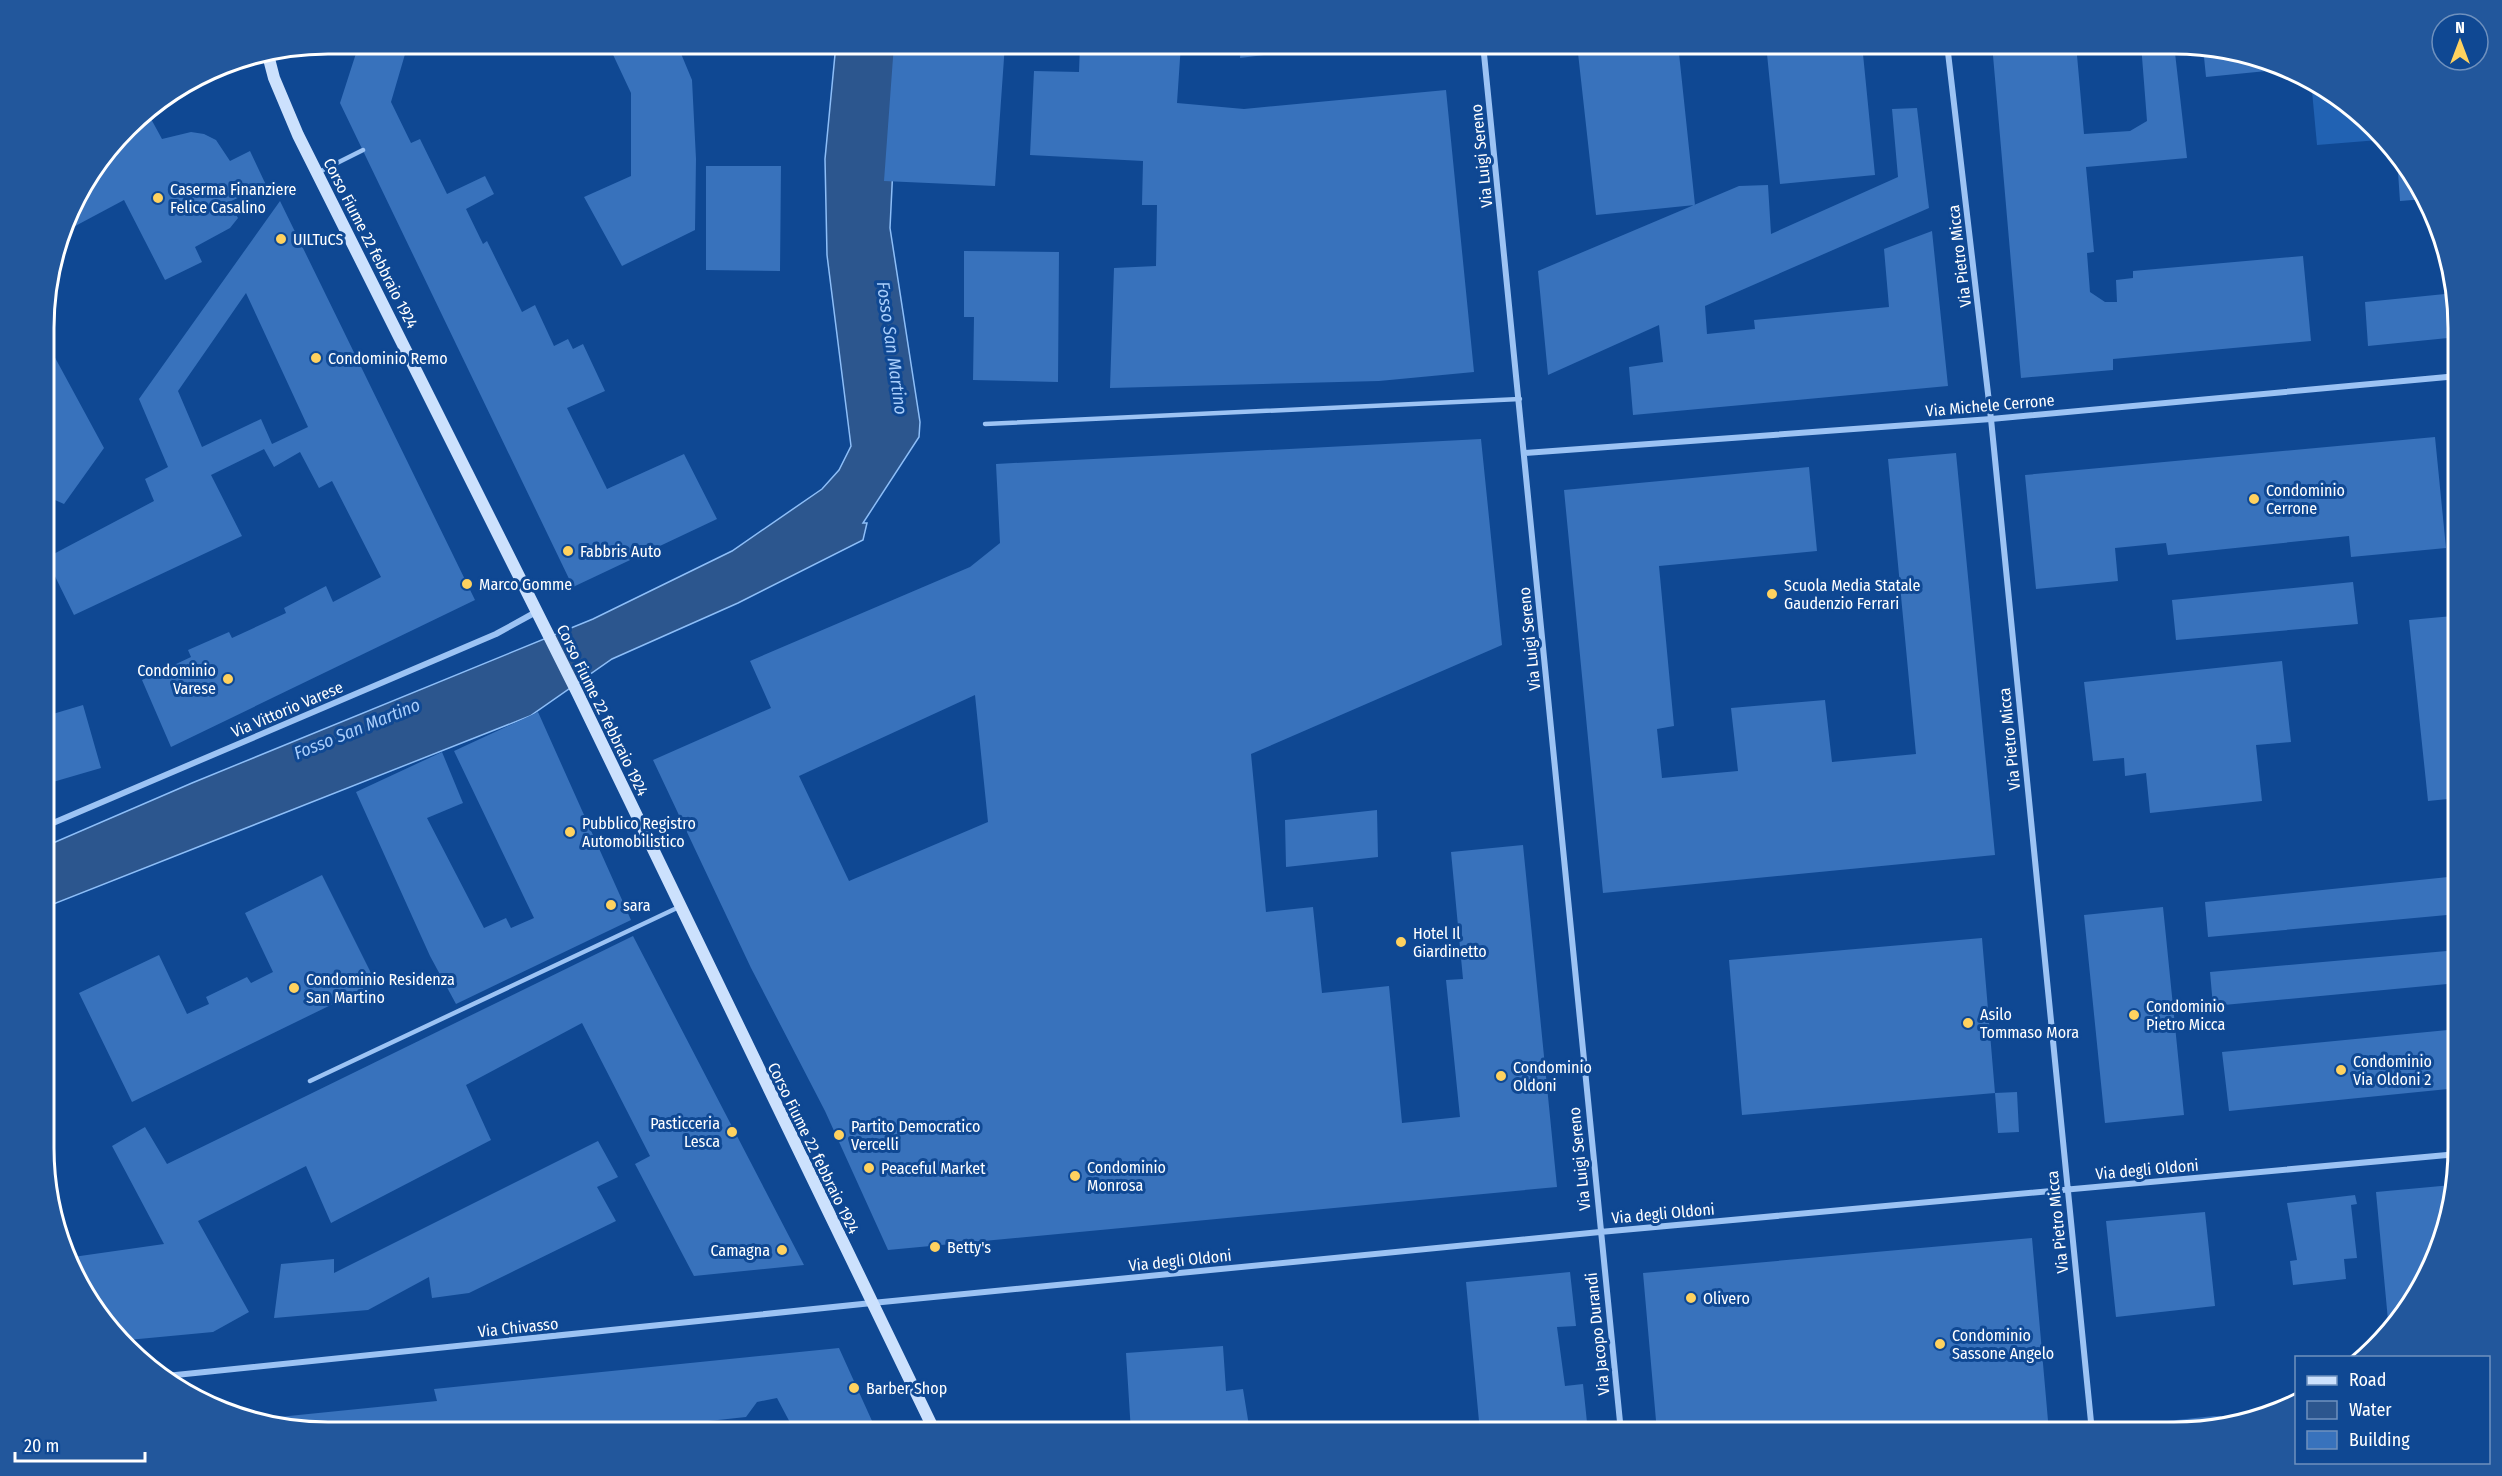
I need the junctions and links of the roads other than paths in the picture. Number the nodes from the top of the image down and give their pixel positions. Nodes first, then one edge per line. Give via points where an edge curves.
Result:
1 (1484, 54) edge
2 (1948, 54) edge
3 (269, 60) edge
4 (363, 150) dead end
5 (317, 173) junction
6 (2448, 377) edge
7 (1520, 399) junction
8 (1991, 419) junction
9 (985, 424) dead end
10 (1525, 453) junction
11 (537, 611) junction
12 (54, 823) edge
13 (679, 907) junction
14 (310, 1081) dead end
15 (2448, 1155) edge
16 (2067, 1190) junction
17 (1600, 1232) junction
18 (872, 1303) junction
19 (176, 1376) edge
20 (930, 1422) edge
21 (1620, 1422) edge
22 (2090, 1422) edge

1 - 7 street, Via Luigi Sereno
2 - 8 street, Via Pietro Micca
3 - 5 main road, Corso Fiume 22 febbraio 1924
4 - 5 lane
5 - 11 main road, Corso Fiume 22 febbraio 1924
6 - 8 street, Via Michele Cerrone
7 - 9 lane
7 - 10 street, Via Luigi Sereno
8 - 10 street, Via Michele Cerrone
8 - 16 street, Via Pietro Micca
10 - 17 street, Via Luigi Sereno
11 - 12 street, Via Vittorio Varese via 496,634
11 - 13 main road, Corso Fiume 22 febbraio 1924
13 - 14 lane
13 - 18 main road, Corso Fiume 22 febbraio 1924
15 - 16 street, Via degli Oldoni
16 - 17 street, Via degli Oldoni
16 - 22 street, Via Pietro Micca
17 - 18 street, Via degli Oldoni
17 - 21 street, Via Jacopo Durandi
18 - 19 street, Via Chivasso
18 - 20 main road, Corso Fiume 22 febbraio 1924

